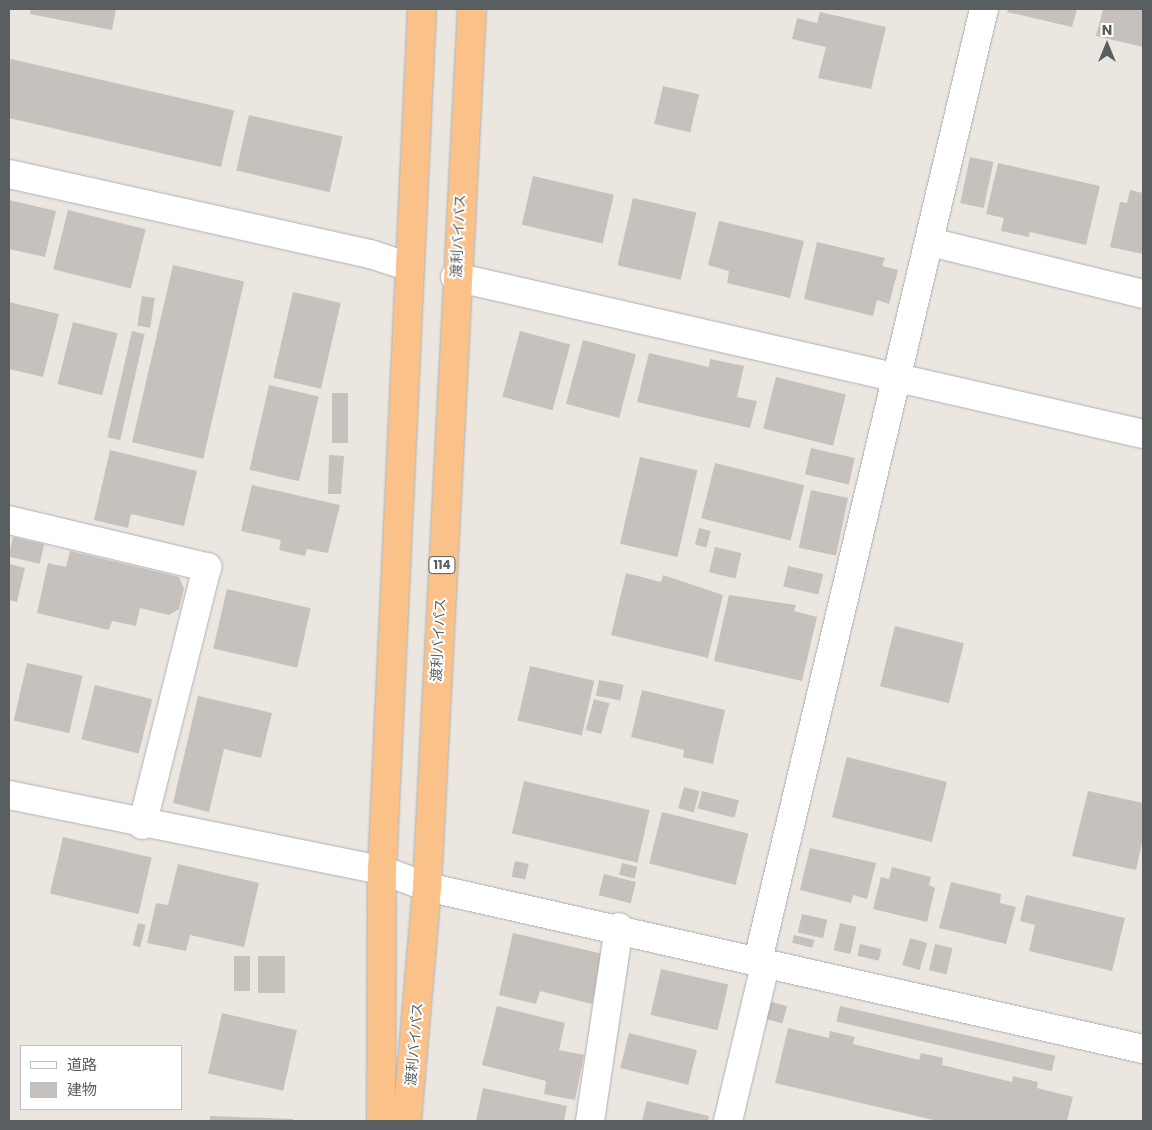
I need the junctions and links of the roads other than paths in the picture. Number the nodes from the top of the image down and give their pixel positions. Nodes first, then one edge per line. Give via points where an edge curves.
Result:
1 (422, 9) edge
2 (472, 9) edge
3 (984, 9) edge
4 (9, 174) edge
5 (930, 242) junction
6 (410, 267) junction
7 (455, 277) junction
8 (1143, 294) edge
9 (899, 377) junction
10 (1143, 434) edge
11 (9, 520) edge
12 (9, 795) edge
13 (142, 825) junction
14 (382, 870) junction
15 (426, 887) junction
16 (619, 927) junction
17 (762, 961) junction
18 (1143, 1049) edge
19 (382, 1121) edge
20 (407, 1121) edge
21 (590, 1121) edge
22 (728, 1121) edge

1 - 6 highway, 渡利バイパス
2 - 7 highway, 渡利バイパス / 114
3 - 5 street
4 - 6 street via 370,254
5 - 8 street
5 - 9 street
6 - 14 highway, 渡利バイパス
7 - 9 street
7 - 15 highway, 渡利バイパス / 114
9 - 10 street
9 - 17 street
11 - 13 street via 207,567
12 - 13 street
13 - 14 street
14 - 15 street
14 - 19 highway, 渡利バイパス
15 - 16 street
15 - 20 highway, 渡利バイパス / 114
16 - 17 street
16 - 21 street
17 - 18 street
17 - 22 street

